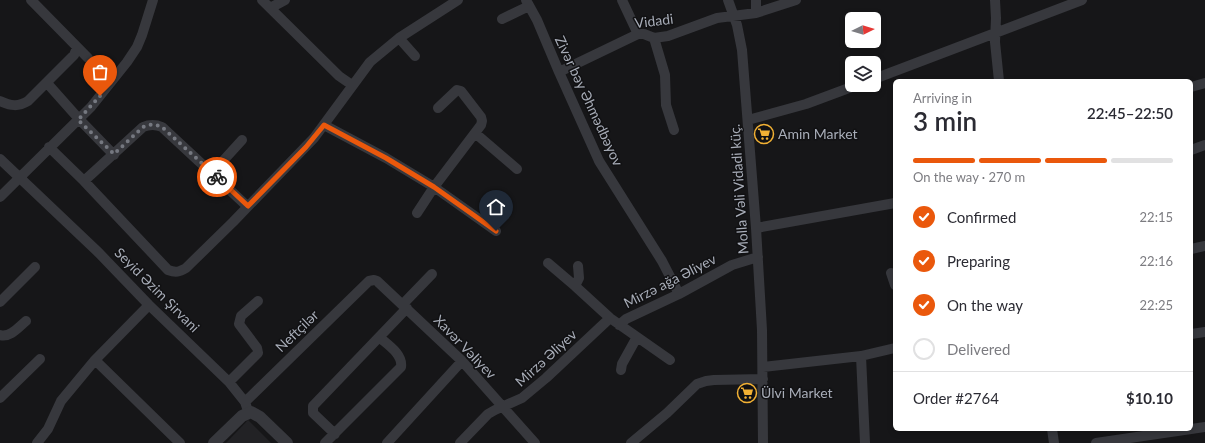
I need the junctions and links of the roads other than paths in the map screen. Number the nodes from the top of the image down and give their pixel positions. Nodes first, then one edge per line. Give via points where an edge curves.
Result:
1 (31, 0) edge
2 (153, 0) edge
3 (262, 0) edge
4 (285, 0) edge
5 (458, 0) edge
6 (622, 0) edge
7 (728, 0) edge
8 (756, 0) edge
9 (796, 0) edge
10 (995, 0) edge
11 (1082, 0) edge
12 (528, 3) edge
13 (270, 8) junction
14 (756, 13) junction
15 (734, 16) junction
16 (502, 19) dead end
17 (996, 32) junction
18 (638, 34) junction
19 (399, 38) junction
20 (654, 38) junction
21 (77, 48) junction
22 (415, 56) dead end
23 (88, 58) dead end
24 (559, 72) junction
25 (881, 76) edge
26 (999, 79) edge
27 (47, 83) junction
28 (1205, 83) edge
29 (352, 84) junction
30 (1193, 86) edge
31 (845, 89) edge
32 (0, 101) edge
33 (438, 108) dead end
34 (78, 120) junction
35 (748, 120) junction
36 (324, 125) junction
37 (674, 130) dead end
38 (475, 133) junction
39 (242, 140) dead end
40 (1205, 145) edge
41 (49, 147) junction
42 (1193, 149) edge
43 (114, 154) junction
44 (0, 159) edge
45 (517, 169) dead end
46 (212, 173) junction
47 (19, 177) junction
48 (84, 181) junction
49 (434, 187) junction
50 (0, 197) edge
51 (893, 203) edge
52 (248, 206) junction
53 (417, 213) dead end
54 (756, 228) junction
55 (496, 231) dead end
56 (1205, 246) edge
57 (1193, 249) edge
58 (758, 257) junction
59 (548, 263) dead end
60 (578, 266) dead end
61 (35, 267) dead end
62 (891, 273) dead end
63 (432, 274) dead end
64 (893, 279) edge
65 (369, 281) joint
66 (575, 286) junction
67 (679, 294) junction
68 (258, 301) dead end
69 (0, 302) edge
70 (149, 305) junction
71 (405, 306) junction
72 (610, 318) junction
73 (26, 321) dead end
74 (619, 325) junction
75 (1205, 332) edge
76 (1193, 334) edge
77 (0, 335) edge
78 (379, 337) junction
79 (637, 337) junction
80 (893, 348) edge
81 (861, 356) junction
82 (40, 359) dead end
83 (95, 360) junction
84 (670, 360) dead end
85 (462, 361) junction
86 (763, 367) junction
87 (621, 370) dead end
88 (763, 379) junction
89 (229, 382) junction
90 (0, 398) edge
91 (247, 407) junction
92 (503, 407) junction
93 (1205, 427) edge
94 (1193, 429) edge
95 (1052, 431) edge
96 (1177, 431) edge
97 (335, 434) junction
98 (37, 443) edge
99 (180, 443) edge
100 (214, 443) edge
101 (287, 443) edge
102 (325, 443) edge
103 (387, 443) edge
104 (460, 443) edge
105 (535, 443) edge
106 (631, 443) edge
107 (763, 443) edge
108 (865, 443) edge
109 (1054, 443) edge
110 (1096, 443) edge

1 - 21 street
2 - 34 street via 137,47
3 - 13 street
4 - 13 street
5 - 19 street
6 - 18 street
7 - 15 street, Molla Vəli Vidadi küç.
8 - 14 street
9 - 14 street, Vidadi
10 - 17 street
11 - 17 street
12 - 16 street
12 - 24 street, Zivər bəy Əhmədbəyov
13 - 29 street via 338,76
14 - 15 street, Vidadi
15 - 20 street, Vidadi via 717,18 668,36
15 - 35 street, Molla Vəli Vidadi küç. via 742,50
17 - 25 street
17 - 26 street via 995,54
18 - 20 street, Vidadi
18 - 24 street, Vidadi
19 - 22 street
19 - 29 street via 370,62
20 - 37 street via 665,75 666,105
21 - 23 street
21 - 27 street via 74,55
24 - 67 street, Zivər bəy Əhmədbəyov via 599,162 662,261
27 - 32 street via 20,105 12,106
27 - 34 street
28 - 30 street
29 - 36 street
31 - 35 street via 806,104
33 - 38 street via 454,92 461,91 481,117 482,121
34 - 41 street
34 - 43 street
35 - 54 street, Molla Vəli Vidadi küç.
36 - 49 street
36 - 52 street
38 - 45 street
38 - 49 street
39 - 46 street
40 - 42 street
41 - 47 street
41 - 48 street
43 - 46 street via 143,127 155,125 162,127
43 - 48 street
44 - 47 street, Seyid Əzim Şirvani
46 - 52 street
47 - 50 street
47 - 70 street, Seyid Əzim Şirvani
48 - 52 street via 168,270 174,273 186,268
49 - 53 street
49 - 55 street
51 - 54 street
54 - 58 street, Molla Vəli Vidadi küç.
56 - 57 street
58 - 67 street, Mirzə ağa Əliyev via 732,265
58 - 86 street, Molla Vəli Vidadi küç.
59 - 66 street, Mirzə ağa Əliyev
60 - 66 street via 579,278
61 - 69 street
62 - 64 street
63 - 71 street
65 - 71 street, Xavər Vəliyev via 377,281
65 - 91 street, Neftçilər
66 - 72 street, Mirzə ağa Əliyev
67 - 74 street, Mirzə ağa Əliyev via 626,319
68 - 89 street via 241,316 239,324 258,353
70 - 83 street
70 - 89 street, Seyid Əzim Şirvani
71 - 78 street
71 - 85 street, Xavər Vəliyev
72 - 74 street, Mirzə ağa Əliyev
72 - 92 street, Mirzə Əliyev via 522,398
73 - 77 street via 9,334
74 - 79 street, Mirzə ağa Əliyev
75 - 76 street
78 - 97 street via 313,406 313,413
78 - 97 street via 400,357 401,367
79 - 84 street, Mirzə ağa Əliyev
79 - 87 street
80 - 81 street
81 - 86 street
81 - 108 street
82 - 90 street
83 - 98 street via 62,401 48,429
83 - 99 street
85 - 92 street, Xavər Vəliyev
85 - 103 street
86 - 88 street, Molla Vəli Vidadi küç.
88 - 106 street via 714,380 697,384
88 - 107 street, Molla Vəli Vidadi küç.
89 - 91 street, Seyid Əzim Şirvani
91 - 100 street, Neftçilər via 242,416
91 - 101 street, Seyid Əzim Şirvani
92 - 104 street, Mirzə Əliyev via 488,414
92 - 105 street, Xavər Vəliyev
93 - 94 street
95 - 109 street
96 - 110 street
97 - 102 street

